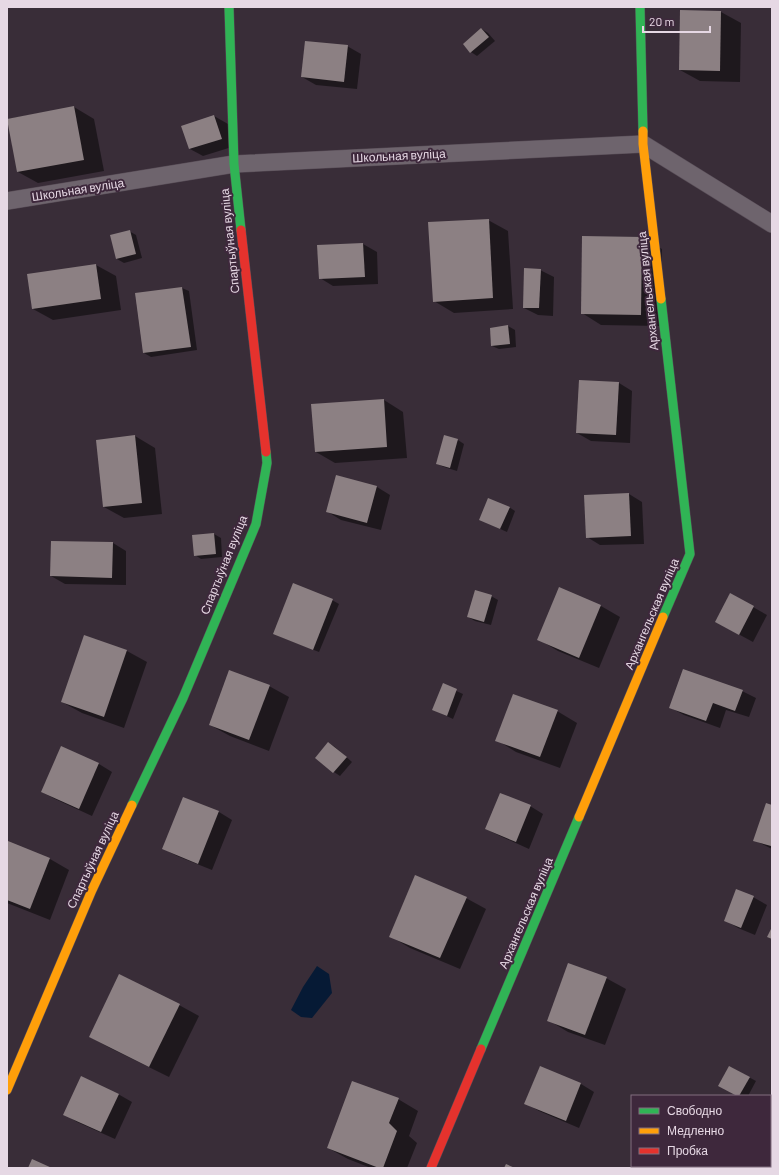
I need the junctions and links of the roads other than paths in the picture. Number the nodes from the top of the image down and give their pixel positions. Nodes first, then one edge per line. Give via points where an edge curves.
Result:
1 (229, 7) edge
2 (640, 7) edge
3 (643, 144) junction
4 (234, 164) junction
5 (7, 201) edge
6 (772, 224) edge
7 (7, 1090) edge
8 (431, 1168) edge

1 - 4 street, Спартыўная вуліца
2 - 3 street, Архангельская вуліца
3 - 4 street, Школьная вуліца
3 - 6 street
3 - 8 street, Архангельская вуліца via 690,554
4 - 5 street, Школьная вуліца
4 - 7 street, Спартыўная вуліца via 267,463 256,524 183,698 92,890

